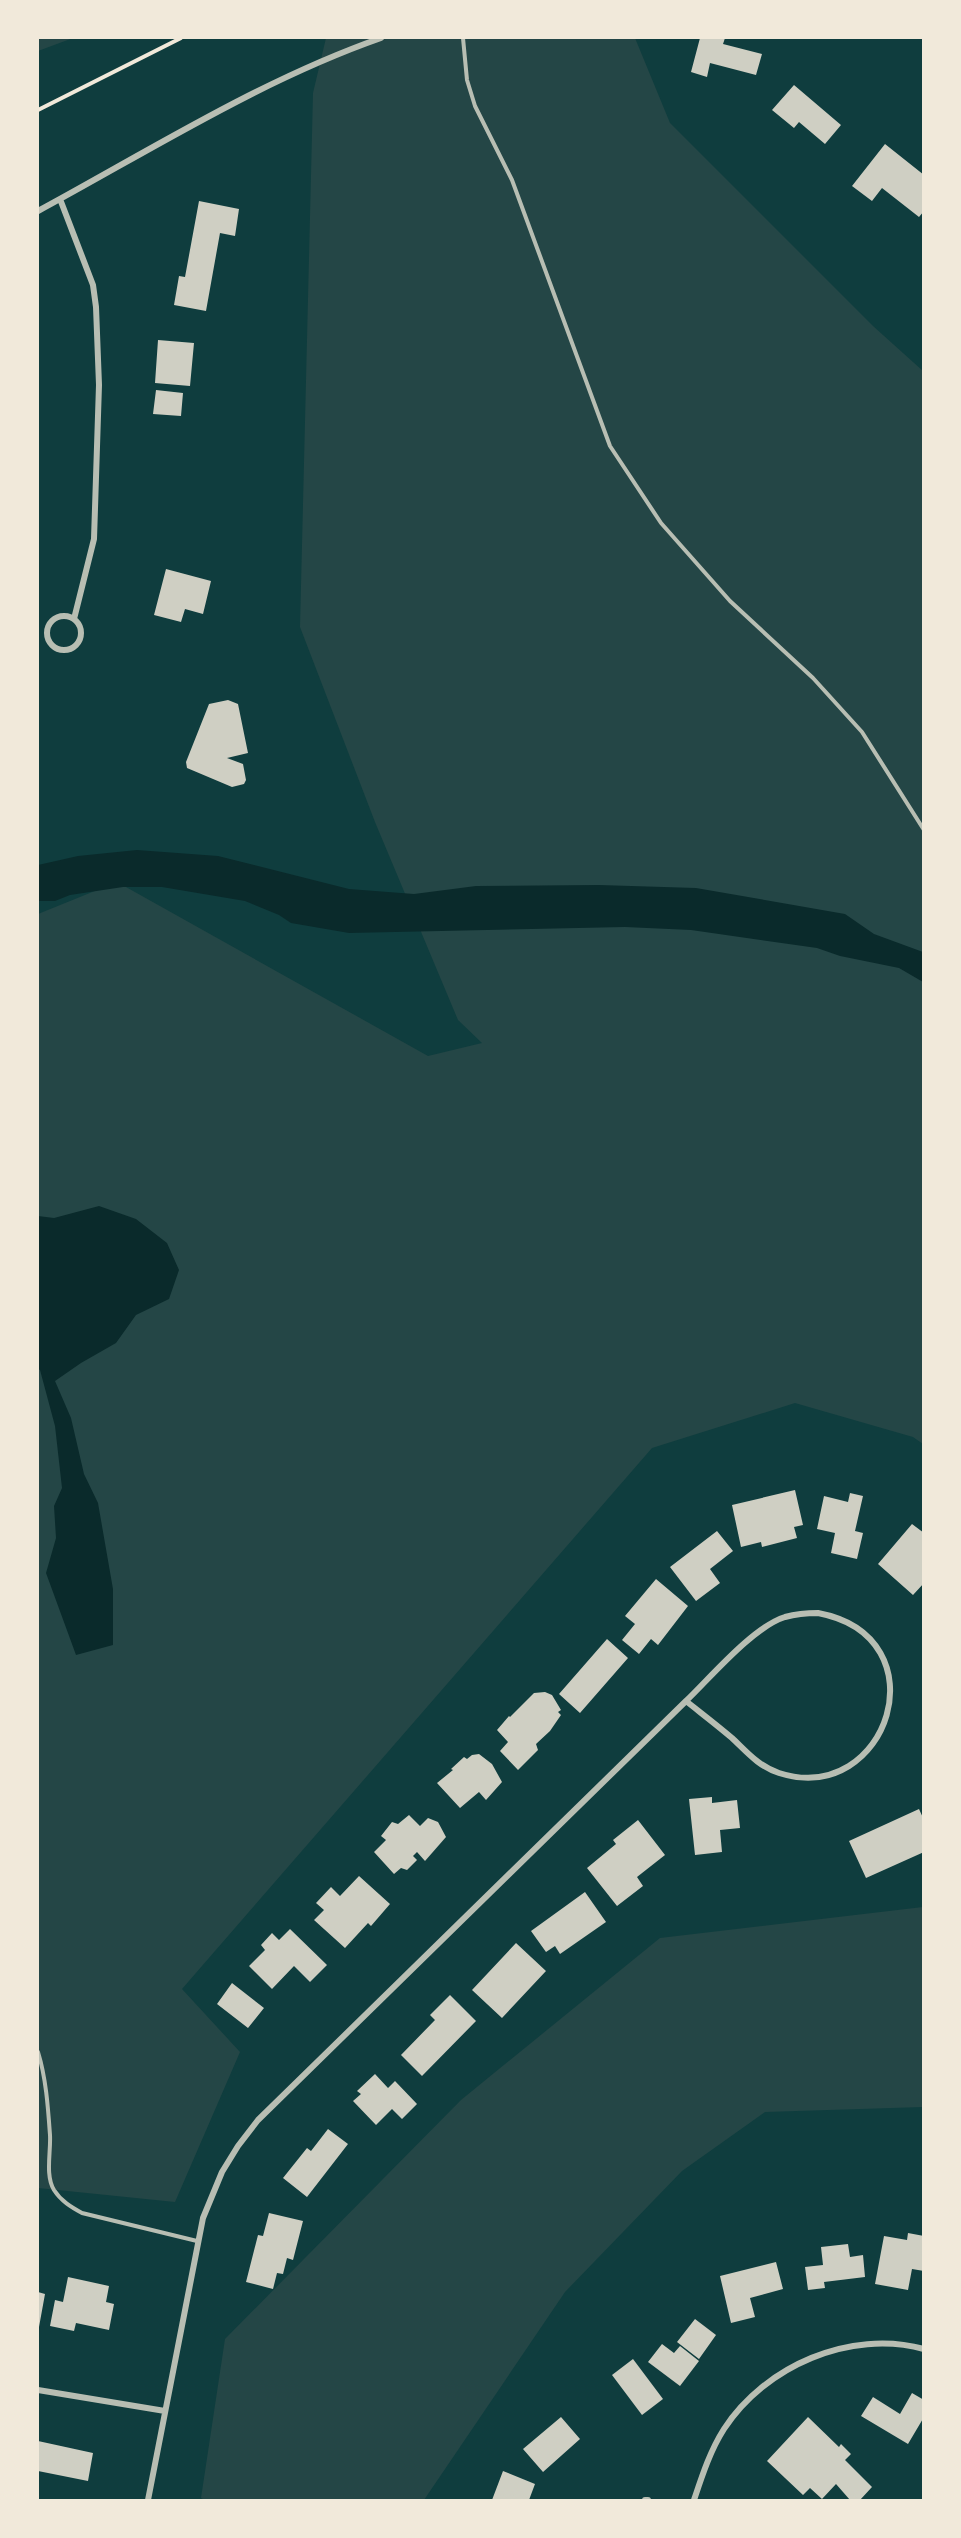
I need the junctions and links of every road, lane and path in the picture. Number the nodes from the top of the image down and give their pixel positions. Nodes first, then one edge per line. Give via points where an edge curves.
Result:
1 (182, 38) edge
2 (381, 38) edge
3 (463, 38) edge
4 (38, 110) edge
5 (60, 199) junction
6 (38, 211) edge
7 (74, 619) junction
8 (924, 830) edge
9 (686, 1701) junction
10 (38, 2052) edge
11 (197, 2241) junction
12 (924, 2349) edge
13 (38, 2390) edge
14 (165, 2411) junction
15 (148, 2500) edge
16 (694, 2500) edge

1 - 4 path
2 - 5 street via 327,59 211,115
3 - 8 lane via 467,80 475,106 512,180 610,446 661,523 691,558 862,732
5 - 6 street
5 - 7 street via 93,285 98,363 94,539
7 - 7 street via 64,616 51,623 51,644 59,649 74,647 81,633
9 - 9 street via 755,1634 784,1617 801,1614 834,1616 864,1633 884,1660 892,1689 890,1707 876,1740 849,1765 815,1777 797,1777 763,1766
9 - 11 street via 258,2120 222,2172
10 - 11 lane via 50,2136 50,2172 53,2188 66,2205 82,2213
11 - 14 street
12 - 16 street via 868,2344 841,2348 777,2376 754,2394 725,2428
13 - 14 street
14 - 15 street

